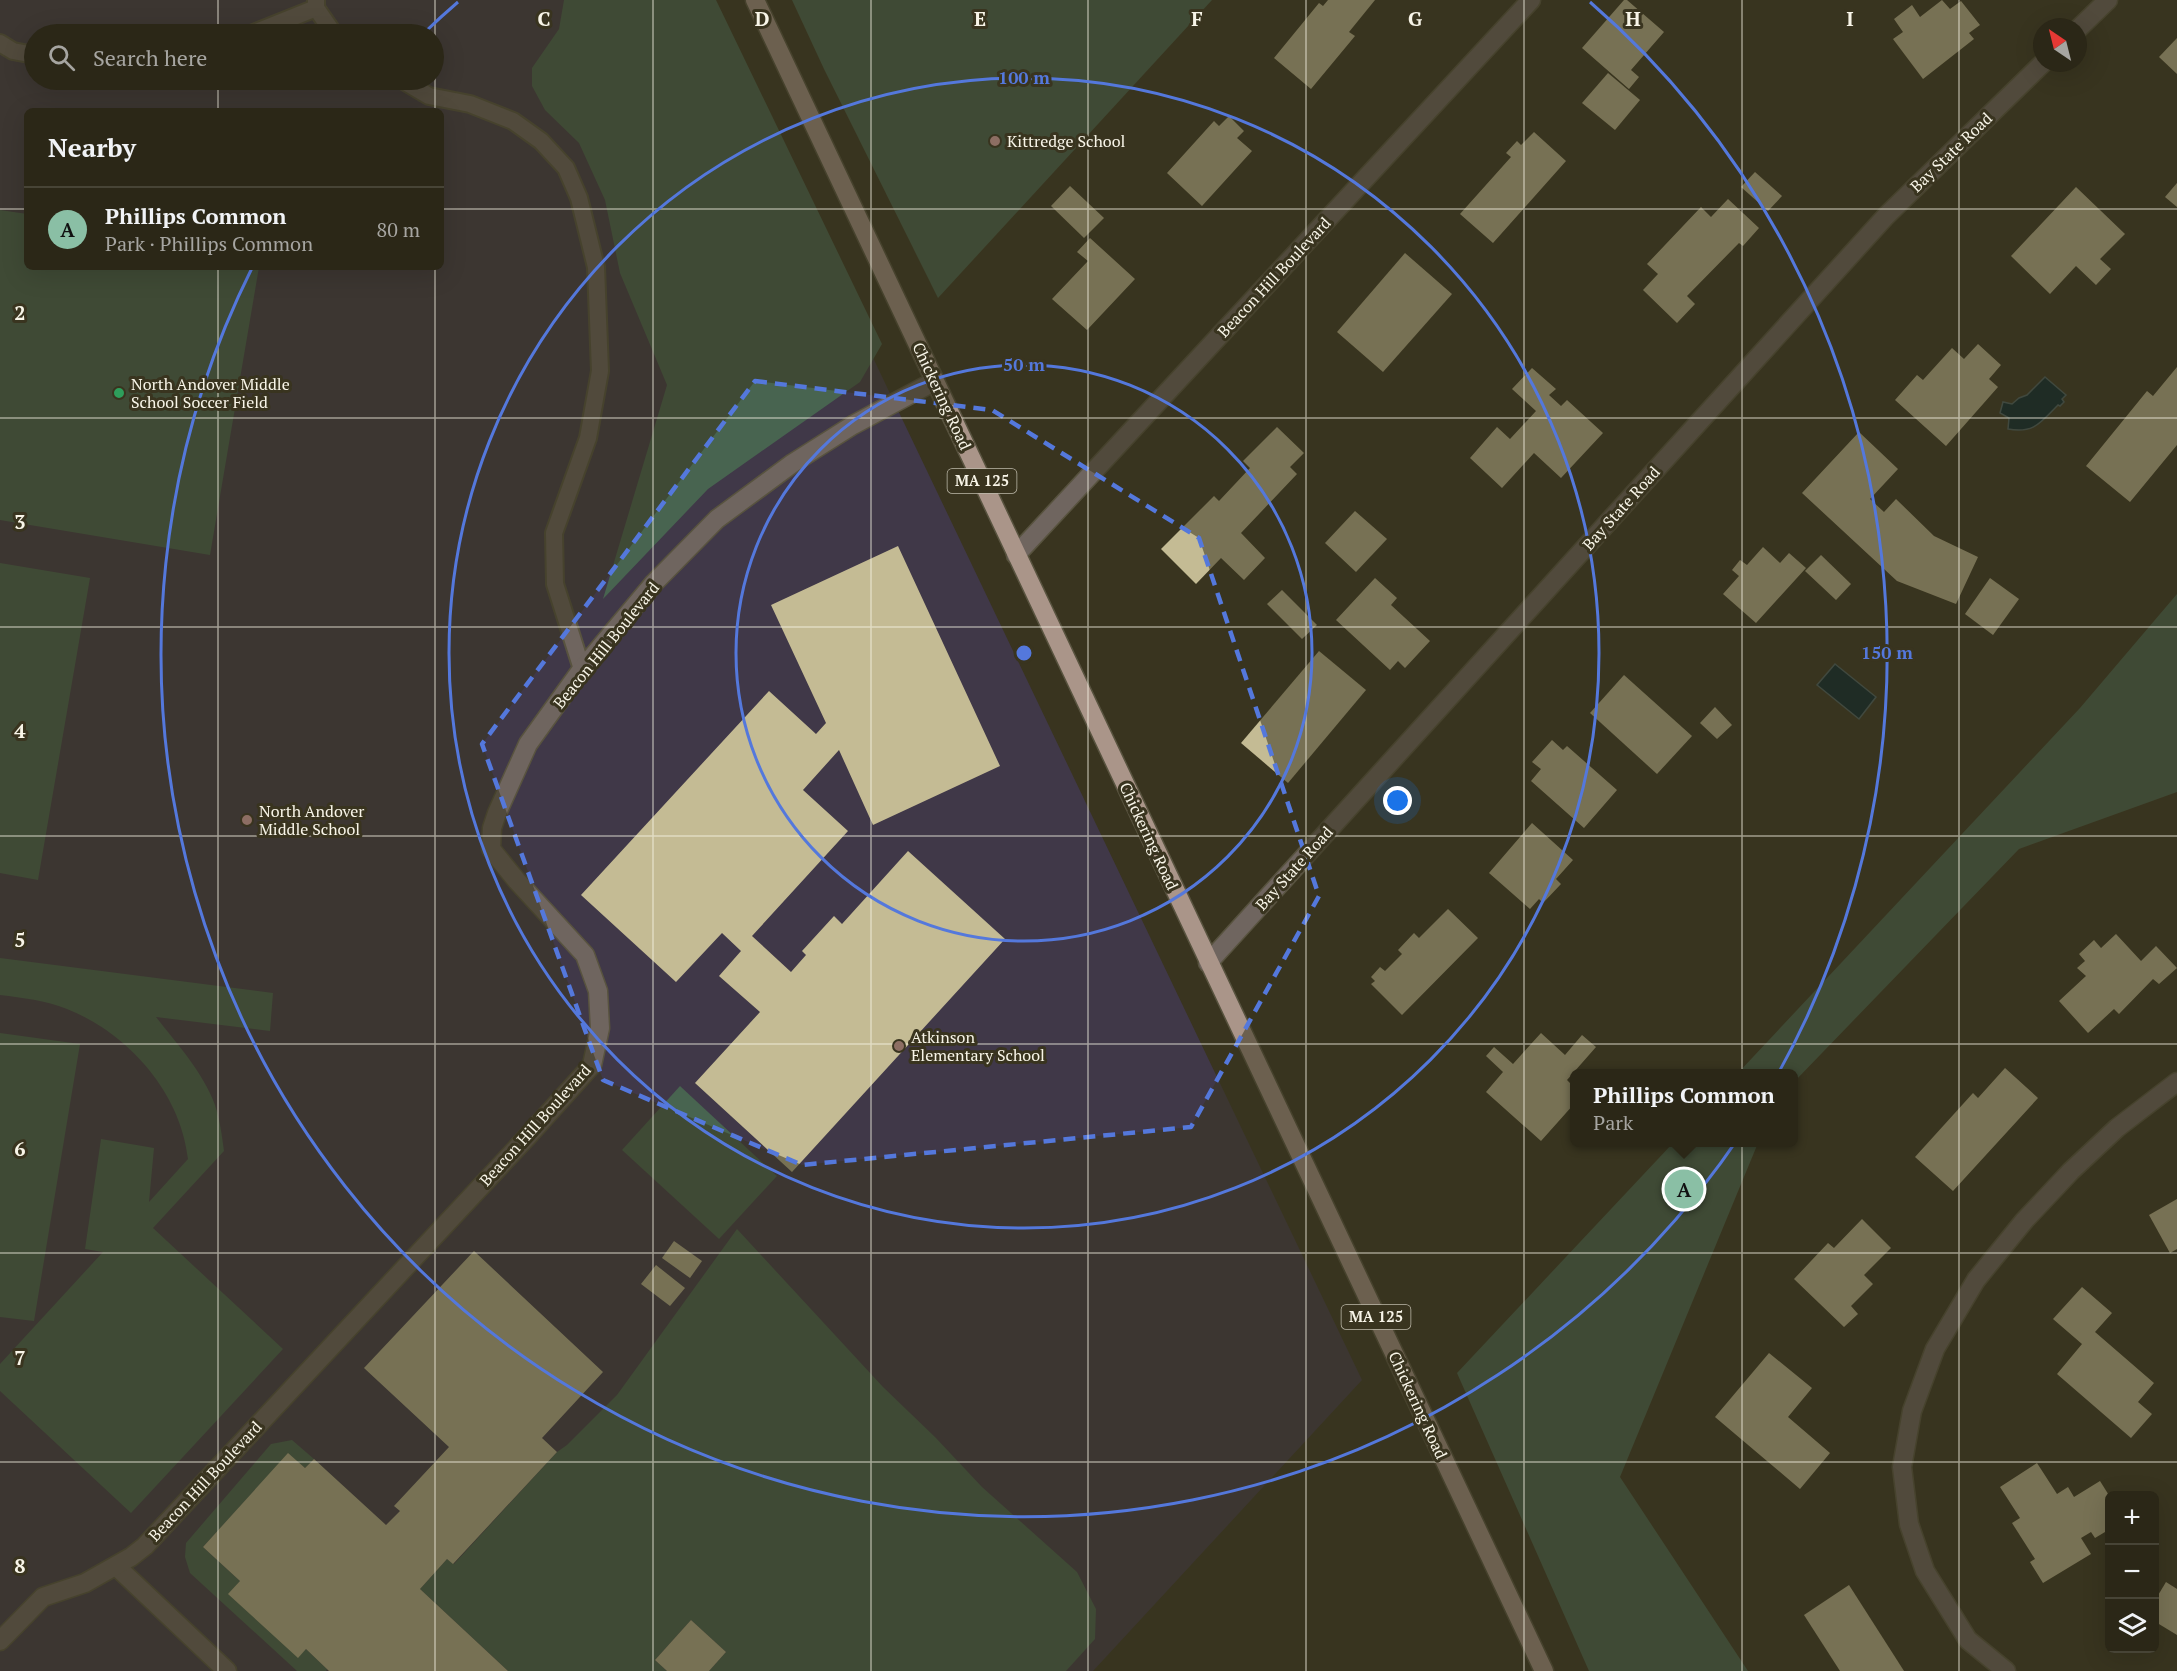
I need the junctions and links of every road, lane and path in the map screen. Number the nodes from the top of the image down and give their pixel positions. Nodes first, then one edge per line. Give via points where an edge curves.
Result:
1 (755, 0) edge
2 (1531, 0) edge
3 (2108, 0) edge
4 (316, 4) edge
5 (2087, 20) edge
6 (273, 24) edge
7 (328, 24) edge
8 (0, 42) edge
9 (24, 53) edge
10 (2034, 72) edge
11 (419, 90) edge
12 (935, 381) junction
13 (1016, 555) junction
14 (582, 669) junction
15 (1208, 963) junction
16 (2177, 1082) edge
17 (116, 1566) junction
18 (0, 1641) edge
19 (227, 1671) edge
20 (1544, 1671) edge
21 (2006, 1671) edge

1 - 12 main road, Chickering Road / MA 125
2 - 13 street, Beacon Hill Boulevard
3 - 5 street
4 - 6 lane
4 - 7 lane
8 - 9 lane
10 - 15 street, Bay State Road via 1886,216
11 - 14 lane via 429,96 471,104 513,121 541,141 566,168 579,198 596,267 600,371 588,438 554,533 555,584
12 - 13 main road, Chickering Road / MA 125
12 - 14 street, Beacon Hill Boulevard via 793,463 717,519 654,583
13 - 15 main road, Chickering Road / MA 125
14 - 17 street, Beacon Hill Boulevard via 528,744 497,813 491,849 585,955 598,991 600,1028 592,1065 145,1546
15 - 20 main road, Chickering Road / MA 125
16 - 21 street via 2117,1128 2017,1229 1976,1280 1935,1349 1912,1411 1902,1467 1909,1524 1925,1572 1968,1640
17 - 18 street, Beacon Hill Boulevard via 85,1583 43,1598
17 - 19 street

